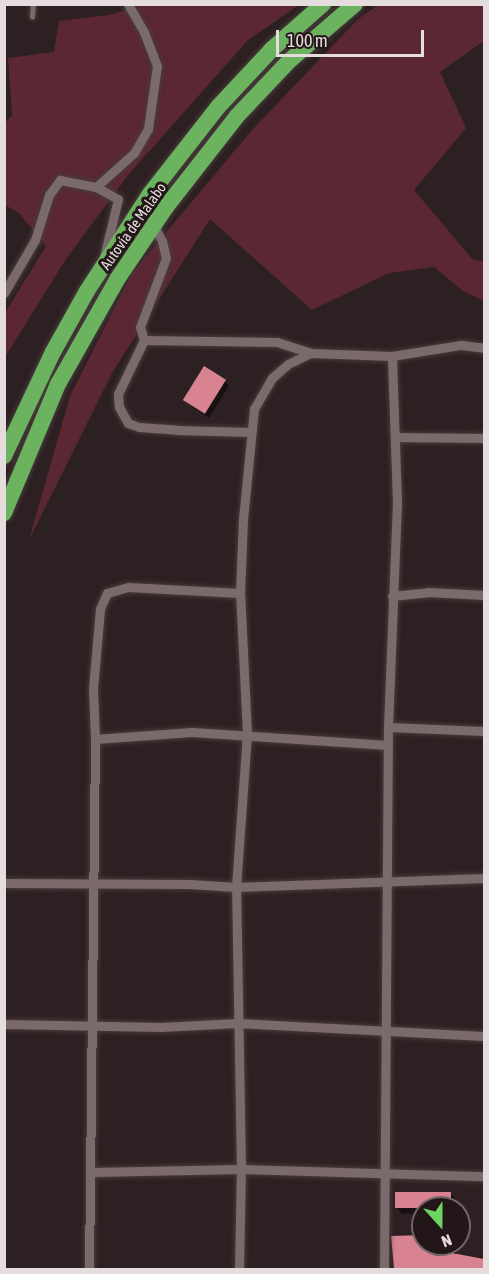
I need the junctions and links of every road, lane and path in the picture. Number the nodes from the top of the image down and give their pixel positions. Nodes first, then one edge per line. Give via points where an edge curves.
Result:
1 (33, 4) edge
2 (128, 4) edge
3 (322, 4) edge
4 (355, 4) edge
5 (32, 17) dead end
6 (96, 187) junction
7 (154, 226) junction
8 (102, 265) junction
9 (5, 290) edge
10 (144, 340) junction
11 (484, 348) edge
12 (311, 353) junction
13 (392, 357) junction
14 (251, 432) junction
15 (395, 437) junction
16 (484, 438) edge
17 (4, 456) edge
18 (4, 513) edge
19 (240, 593) junction
20 (484, 595) edge
21 (392, 596) junction
22 (388, 727) junction
23 (484, 731) edge
24 (248, 734) junction
25 (95, 739) junction
26 (388, 745) junction
27 (484, 878) edge
28 (386, 880) junction
29 (4, 883) edge
30 (93, 884) junction
31 (237, 887) junction
32 (237, 1023) junction
33 (4, 1024) edge
34 (93, 1024) junction
35 (386, 1029) junction
36 (484, 1036) edge
37 (241, 1169) junction
38 (92, 1172) junction
39 (386, 1175) junction
40 (484, 1176) edge
41 (89, 1269) edge
42 (239, 1269) edge
43 (384, 1269) edge

1 - 5 lane
2 - 6 street via 157,66 148,129 134,153
3 - 8 highway, Autovía de Malabo via 272,49 218,107 150,194
4 - 7 highway, Autovía de Malabo via 289,61 237,116
6 - 8 street via 118,199
6 - 9 street via 60,180 49,195 35,240
7 - 10 street via 166,258 140,327
7 - 18 highway, Autovía de Malabo via 118,278 58,384
8 - 17 highway, Autovía de Malabo via 53,352
10 - 12 street via 276,342
10 - 14 street via 118,394 119,407 128,423 178,430
11 - 13 street via 461,345
12 - 13 street
12 - 14 street via 288,364 272,378 254,410
13 - 15 street
14 - 19 street
15 - 16 street
15 - 21 street via 397,502
19 - 24 street
19 - 25 street via 128,587 107,593 100,609 93,689
20 - 21 street via 428,592
21 - 22 street
22 - 23 street
22 - 26 street
24 - 25 street via 174,732
24 - 26 street
24 - 31 street
25 - 30 street
26 - 28 street
27 - 28 street
28 - 31 street
28 - 35 street
29 - 30 street
30 - 31 street
30 - 34 street
31 - 32 street
32 - 34 street via 161,1027
32 - 35 street
32 - 37 street
33 - 34 street
34 - 38 street
35 - 36 street
35 - 39 street
37 - 38 street
37 - 39 street
37 - 42 street
38 - 41 street
39 - 40 street
39 - 43 street

